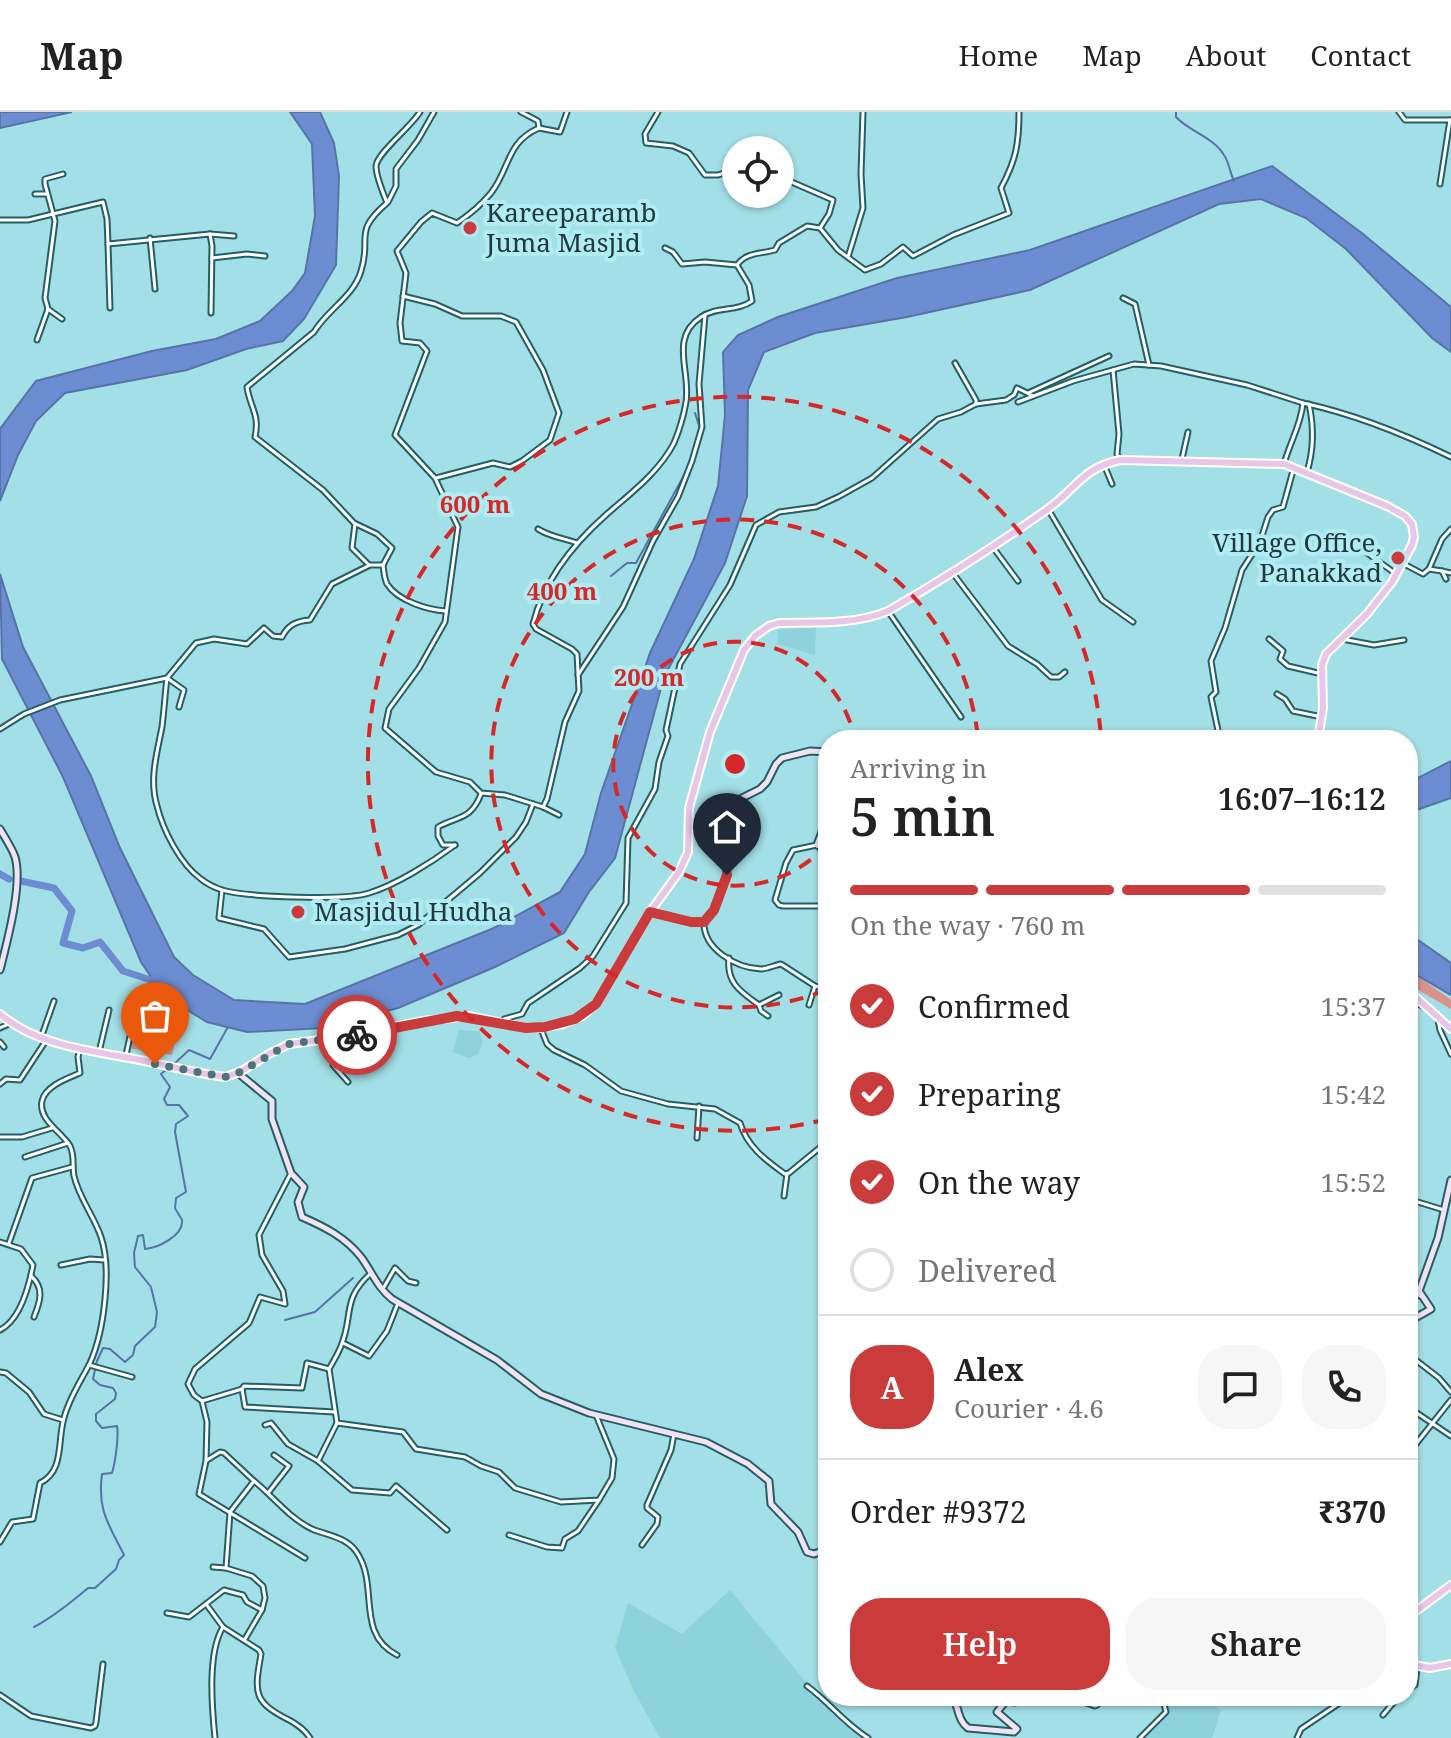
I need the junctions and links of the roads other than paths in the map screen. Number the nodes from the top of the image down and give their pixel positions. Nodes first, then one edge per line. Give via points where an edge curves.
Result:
1 (420, 112) edge
2 (434, 112) edge
3 (521, 112) edge
4 (567, 112) edge
5 (658, 112) edge
6 (863, 112) edge
7 (1019, 112) edge
8 (1399, 112) edge
9 (1451, 120) edge
10 (539, 128) junction
11 (63, 174) dead end
12 (722, 174) edge
13 (794, 183) edge
14 (1440, 184) dead end
15 (35, 194) dead end
16 (47, 194) junction
17 (387, 203) junction
18 (53, 213) junction
19 (0, 220) edge
20 (467, 222) dead end
21 (457, 223) junction
22 (820, 228) junction
23 (210, 234) junction
24 (234, 236) dead end
25 (150, 238) junction
26 (108, 244) junction
27 (665, 248) dead end
28 (265, 256) dead end
29 (848, 257) junction
30 (212, 258) junction
31 (737, 265) junction
32 (155, 289) dead end
33 (403, 296) junction
34 (1123, 298) dead end
35 (110, 308) dead end
36 (48, 309) junction
37 (211, 313) dead end
38 (705, 315) junction
39 (62, 319) dead end
40 (37, 340) dead end
41 (1109, 356) dead end
42 (955, 363) dead end
43 (1149, 365) junction
44 (1113, 370) junction
45 (1031, 394) junction
46 (1018, 402) dead end
47 (1303, 403) junction
48 (976, 404) junction
49 (1309, 404) junction
50 (1188, 432) dead end
51 (1451, 457) edge
52 (1120, 460) junction
53 (1103, 463) junction
54 (1182, 463) junction
55 (1284, 464) junction
56 (1294, 467) junction
57 (1307, 472) junction
58 (435, 478) junction
59 (1112, 484) dead end
60 (1048, 509) junction
61 (355, 524) junction
62 (538, 529) dead end
63 (1451, 529) edge
64 (577, 543) junction
65 (992, 546) junction
66 (1367, 553) dead end
67 (1404, 564) junction
68 (369, 565) junction
69 (383, 565) junction
70 (1429, 569) junction
71 (1442, 571) junction
72 (952, 572) junction
73 (1451, 573) edge
74 (1396, 574) junction
75 (1446, 579) dead end
76 (1018, 581) dead end
77 (446, 611) junction
78 (888, 611) junction
79 (1133, 622) dead end
80 (1269, 639) dead end
81 (1342, 639) junction
82 (1404, 640) dead end
83 (1065, 672) dead end
84 (1322, 674) junction
85 (578, 675) junction
86 (167, 678) junction
87 (1277, 694) dead end
88 (179, 707) dead end
89 (961, 717) dead end
90 (1322, 717) junction
91 (0, 729) edge
92 (1218, 730) edge
93 (1320, 730) edge
94 (818, 751) edge
95 (481, 793) junction
96 (533, 804) junction
97 (543, 807) junction
98 (559, 815) dead end
99 (0, 829) edge
100 (817, 845) edge
101 (222, 890) junction
102 (818, 906) edge
103 (650, 912) junction
104 (704, 922) junction
105 (729, 958) junction
106 (0, 970) edge
107 (815, 986) junction
108 (818, 987) edge
109 (779, 995) dead end
110 (1418, 998) edge
111 (54, 1001) dead end
112 (137, 1004) dead end
113 (1418, 1004) edge
114 (759, 1005) junction
115 (809, 1005) dead end
116 (1430, 1008) junction
117 (109, 1010) dead end
118 (0, 1014) edge
119 (768, 1016) dead end
120 (1438, 1016) junction
121 (11, 1023) junction
122 (502, 1023) junction
123 (0, 1028) edge
124 (540, 1028) junction
125 (1451, 1029) edge
126 (44, 1038) junction
127 (337, 1038) junction
128 (0, 1042) edge
129 (4, 1047) dead end
130 (80, 1048) junction
131 (99, 1052) junction
132 (1451, 1054) edge
133 (125, 1058) junction
134 (238, 1073) junction
135 (348, 1082) dead end
136 (0, 1084) edge
137 (699, 1106) junction
138 (52, 1128) junction
139 (0, 1137) edge
140 (697, 1138) dead end
141 (68, 1143) junction
142 (818, 1149) edge
143 (25, 1157) dead end
144 (72, 1167) junction
145 (291, 1173) junction
146 (787, 1174) junction
147 (1451, 1180) edge
148 (784, 1196) dead end
149 (1418, 1202) edge
150 (1444, 1210) junction
151 (0, 1242) edge
152 (9, 1243) junction
153 (104, 1260) junction
154 (61, 1265) dead end
155 (371, 1273) junction
156 (31, 1276) junction
157 (416, 1283) dead end
158 (382, 1291) junction
159 (1420, 1296) joint
160 (398, 1303) junction
161 (1418, 1316) edge
162 (34, 1317) dead end
163 (0, 1330) edge
164 (343, 1343) junction
165 (1418, 1362) edge
166 (91, 1366) junction
167 (329, 1369) junction
168 (0, 1372) edge
169 (132, 1377) dead end
170 (242, 1389) junction
171 (1451, 1392) edge
172 (1451, 1400) edge
173 (202, 1401) junction
174 (334, 1412) junction
175 (596, 1415) junction
176 (1418, 1415) edge
177 (63, 1420) junction
178 (337, 1423) junction
179 (1430, 1424) junction
180 (265, 1425) dead end
181 (674, 1434) junction
182 (1451, 1436) edge
183 (1418, 1440) edge
184 (274, 1455) dead end
185 (206, 1461) junction
186 (318, 1461) junction
187 (254, 1481) junction
188 (268, 1493) junction
189 (599, 1500) junction
190 (230, 1512) junction
191 (447, 1530) dead end
192 (509, 1535) dead end
193 (0, 1542) edge
194 (642, 1545) dead end
195 (818, 1553) edge
196 (305, 1558) dead end
197 (213, 1567) dead end
198 (226, 1568) junction
199 (1451, 1585) edge
200 (206, 1604) junction
201 (262, 1610) junction
202 (1418, 1610) edge
203 (167, 1613) dead end
204 (223, 1627) junction
205 (245, 1640) junction
206 (397, 1655) dead end
207 (103, 1664) dead end
208 (1451, 1664) edge
209 (1418, 1667) edge
210 (807, 1686) dead end
211 (818, 1694) edge
212 (0, 1695) edge
213 (830, 1706) edge
214 (956, 1706) edge
215 (1002, 1706) edge
216 (1164, 1706) edge
217 (1335, 1706) edge
218 (1391, 1706) edge
219 (1383, 1715) dead end
220 (215, 1738) edge
221 (310, 1738) edge
222 (868, 1738) edge
223 (1140, 1738) edge
224 (1297, 1738) edge

1 - 17 street via 377,161
2 - 17 street via 396,169 396,186
3 - 10 street via 538,121
4 - 10 street via 560,132
5 - 12 street via 645,134 646,143 689,153 705,175
6 - 29 street via 863,208
7 - 29 street via 1015,163 1001,188 1009,213 913,256 903,247 865,270
8 - 9 street via 1405,120
9 - 14 street
10 - 21 street via 516,144 491,193
11 - 16 street via 45,179
13 - 22 street via 833,200
15 - 16 street
16 - 18 street
17 - 61 street via 366,224 361,273 349,293 314,332 247,387 258,421 255,437 323,490
18 - 19 street
18 - 26 street via 103,202
18 - 36 street
20 - 21 street
21 - 33 street via 432,213 397,251 406,273
22 - 29 street
22 - 31 street via 807,226 775,250 744,257
23 - 24 street
23 - 25 street
23 - 30 street
25 - 26 street
25 - 32 street
26 - 35 street
27 - 31 street via 682,264
28 - 30 street
30 - 37 street
31 - 38 street via 752,301
33 - 58 street via 402,341 420,343 427,351 395,435
33 - 58 street via 462,316 501,316 516,322 559,413 550,440 522,461
34 - 43 street via 1135,304
36 - 39 street
36 - 40 street
38 - 64 street via 685,335 681,349 686,401 674,442 635,493
38 - 85 street via 699,384 702,427 692,461 623,607
41 - 45 street
42 - 48 street
43 - 44 street
43 - 47 street via 1247,385
44 - 45 street
44 - 52 street
45 - 46 street
45 - 48 street via 1017,388 1006,400
47 - 49 street
47 - 55 street
48 - 122 street via 938,419 872,478 816,507 779,512 756,525 730,585 680,664 655,789 628,838 626,903 593,956 528,1003 522,1014
49 - 51 street
49 - 57 street via 1313,438
50 - 54 street
52 - 53 main road
52 - 54 main road
53 - 59 street
53 - 60 main road
54 - 55 main road
55 - 56 main road
56 - 57 main road
56 - 92 street via 1283,507 1268,517 1242,570 1211,661
57 - 67 main road via 1405,516 1414,537
58 - 77 street via 458,527
60 - 65 main road
60 - 79 street via 1102,600
61 - 68 street via 352,548
61 - 69 street via 392,548
62 - 64 street
63 - 70 street
64 - 85 street via 545,591 533,624 577,654
65 - 72 main road
65 - 76 street
66 - 74 street
67 - 70 street via 1423,574
67 - 74 main road
68 - 69 street
68 - 86 street via 332,584 310,620 297,621 282,637 264,628 247,644 214,639 196,643
69 - 77 street via 393,591 431,610
70 - 71 street
71 - 73 street
71 - 75 street
72 - 78 main road
72 - 83 street via 1008,646 1051,677
74 - 81 main road
77 - 95 street via 434,645 389,709 385,728 436,772 470,782
78 - 89 street
78 - 103 main road via 870,619 779,623 755,636 744,650 710,732 689,808 688,852
80 - 84 street via 1283,651 1284,664
81 - 82 street via 1374,645
81 - 84 main road via 1326,654
84 - 90 main road
85 - 97 street via 579,691 565,722
86 - 88 street via 184,690
86 - 91 street via 55,702
86 - 101 street via 154,764 156,804 188,866
87 - 90 street via 1293,711
90 - 93 main road
94 - 104 main road via 782,758 760,789 738,800 728,814 727,875
95 - 96 street
95 - 101 street via 459,821 438,827 443,845 455,845 368,894 319,897
96 - 97 street
96 - 101 street via 522,829 480,873 418,925 398,935 289,957 264,929 219,918
97 - 98 street
99 - 106 main road via 15,857 16,872
100 - 102 street via 790,854 775,900 783,906
103 - 104 main road
103 - 124 main road via 596,1004 575,1019
104 - 105 street via 709,944
105 - 107 street via 763,970 781,964
105 - 114 street via 727,972 733,983
107 - 108 street
107 - 115 street
109 - 114 street
110 - 116 main road
111 - 126 street
112 - 133 street
113 - 116 street
114 - 119 street
116 - 120 main road
117 - 131 street
118 - 121 main road
120 - 125 main road
120 - 132 street
121 - 123 street
121 - 126 main road
122 - 124 main road
122 - 127 main road via 457,1016
124 - 137 street via 554,1050 621,1091
126 - 130 main road
126 - 136 street via 18,1081
127 - 134 main road via 289,1044
127 - 135 street via 333,1065
128 - 129 street
130 - 131 main road
130 - 138 street via 80,1073 42,1100
131 - 133 main road
133 - 134 main road via 225,1077
134 - 145 main road via 272,1101 272,1119
137 - 140 street
137 - 146 street via 736,1120 751,1145
138 - 139 street
138 - 141 street
141 - 143 street
141 - 144 street
142 - 146 street
144 - 152 street via 32,1178
144 - 153 street via 101,1238
145 - 155 main road via 304,1187 298,1202 302,1217 340,1235
145 - 173 street via 259,1235 262,1255 285,1304 260,1297 249,1323 195,1369 188,1384
146 - 148 street
147 - 150 main road
149 - 150 street
150 - 159 main road
151 - 152 street
152 - 156 street via 33,1265
153 - 154 street
153 - 166 street via 106,1294
155 - 158 main road
155 - 164 street via 356,1286
156 - 162 street via 41,1290
156 - 163 street via 17,1310
157 - 158 street via 394,1269
158 - 160 main road
159 - 161 main road via 1431,1309
160 - 164 street via 369,1356
160 - 175 main road via 497,1360 536,1392
164 - 167 street
165 - 171 street
166 - 169 street
166 - 177 street via 78,1382
167 - 170 street via 307,1363 302,1388
167 - 174 street
168 - 177 street via 29,1392 44,1414
170 - 173 street
170 - 174 street via 245,1407
172 - 179 street
173 - 185 street
174 - 178 street
175 - 181 main road
175 - 189 street via 614,1459 612,1478
176 - 179 street
177 - 193 street via 59,1461 40,1483 33,1519 12,1522
178 - 186 street
178 - 189 street via 403,1432 416,1449 465,1457 499,1472 515,1488 561,1502
179 - 182 street
179 - 183 street
180 - 186 street via 271,1423 288,1444
181 - 194 street via 647,1505 658,1517 657,1524
181 - 195 main road via 717,1447 760,1472 771,1483 771,1504 798,1532 807,1552
184 - 188 street via 289,1466
185 - 187 street via 224,1453
185 - 190 street via 199,1494
186 - 191 street via 352,1490 390,1493 396,1486
187 - 188 street
187 - 190 street
188 - 206 street via 294,1518 357,1551 368,1579 369,1622 375,1636
189 - 192 street via 562,1548
190 - 196 street
190 - 198 street
197 - 198 street
198 - 201 street via 252,1576 263,1586
199 - 202 main road
200 - 201 street via 224,1590 243,1595
200 - 203 street via 189,1617
200 - 204 street
201 - 205 street
204 - 205 street
204 - 220 street via 213,1667
205 - 221 street via 261,1654 260,1697
207 - 212 street via 91,1728 31,1716
208 - 209 main road
210 - 211 street
213 - 222 street
214 - 215 main road via 962,1724 977,1731 1014,1732 1017,1729 997,1712
216 - 223 street via 1166,1712
217 - 224 street via 1301,1729
218 - 219 street

